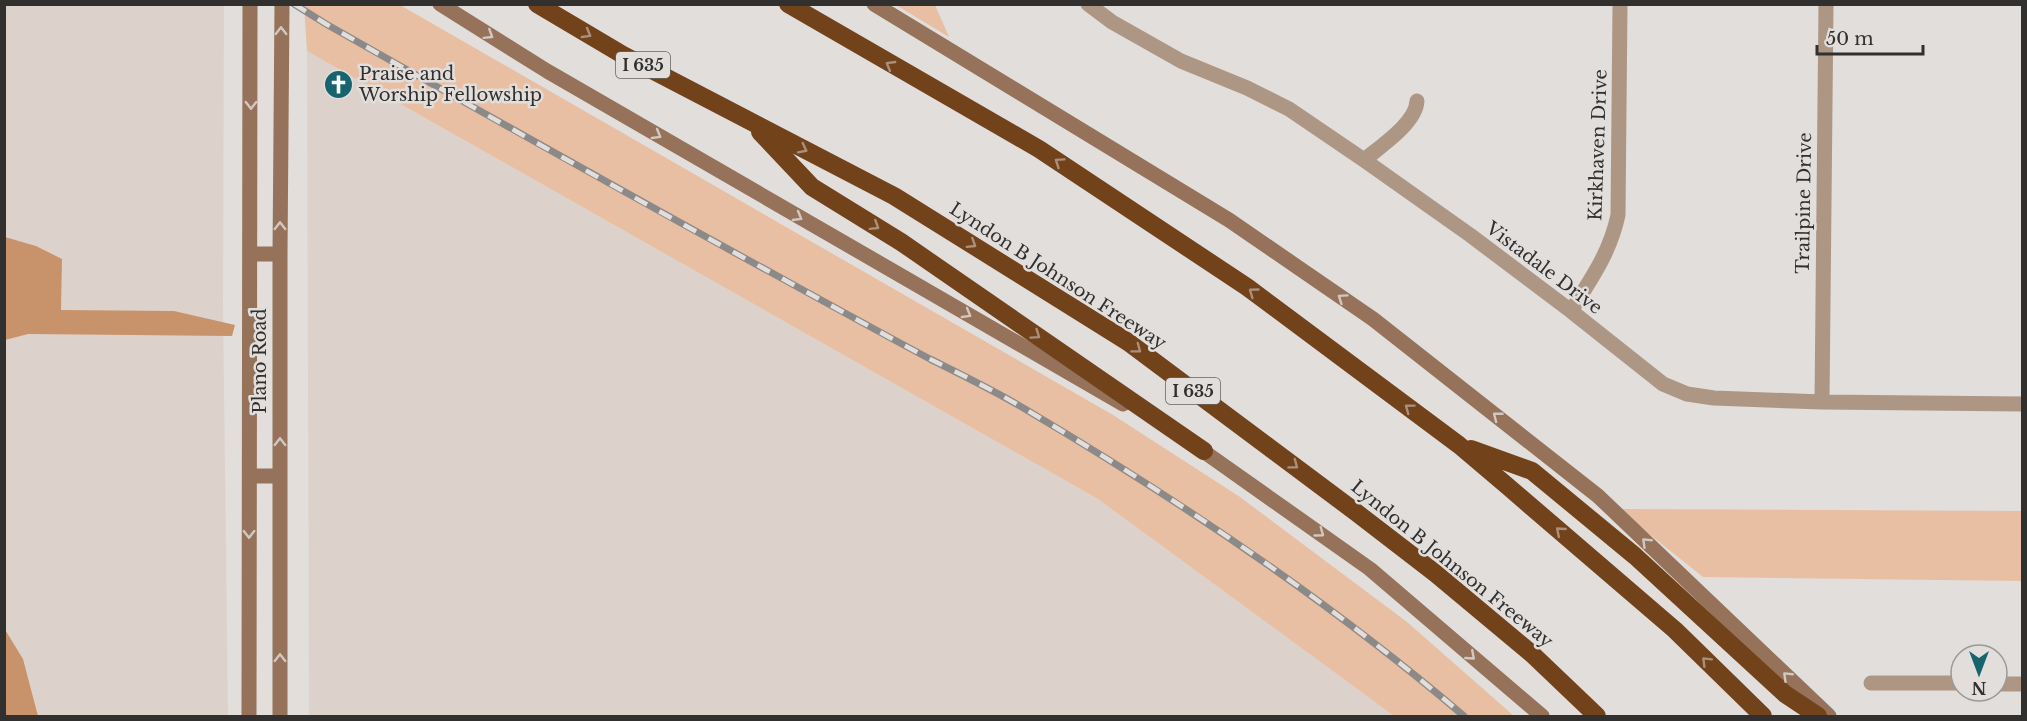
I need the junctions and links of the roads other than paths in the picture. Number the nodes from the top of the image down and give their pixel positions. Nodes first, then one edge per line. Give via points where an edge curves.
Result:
1 (250, 4) edge
2 (282, 4) edge
3 (440, 4) edge
4 (537, 4) edge
5 (788, 4) edge
6 (874, 4) edge
7 (1088, 4) edge
8 (1620, 4) edge
9 (1826, 4) edge
10 (1417, 101) dead end
11 (751, 122) junction
12 (1364, 160) junction
13 (251, 254) junction
14 (280, 254) junction
15 (1571, 311) junction
16 (1822, 402) junction
17 (2022, 404) edge
18 (1459, 445) junction
19 (1204, 451) junction
20 (250, 476) junction
21 (280, 476) junction
22 (1871, 683) dead end
23 (1949, 684) edge
24 (249, 717) edge
25 (280, 717) edge
26 (1542, 717) edge
27 (1597, 717) edge
28 (1763, 717) edge
29 (1818, 717) edge
30 (1829, 717) edge

1 -> 13 main road, Plano Road
14 -> 2 main road, Plano Road
3 -> 19 main road via 711,167
4 -> 11 highway, Lyndon B Johnson Freeway / I 635 via 623,55
18 -> 5 highway via 1247,287 1039,149
30 -> 6 main road via 1598,496 1373,319 1229,220
7 - 12 street, Vistadale Drive via 1181,61 1273,100
8 - 15 street, Kirkhaven Drive via 1618,215 1607,252
9 - 16 street, Trailpine Drive
10 - 12 street via 1411,118
11 -> 19 highway via 812,188 901,242
11 -> 27 highway, Lyndon B Johnson Freeway / I 635 via 894,196 1128,342 1435,573 1532,654
12 - 15 street, Vistadale Drive
13 - 14 main road
13 - 20 main road, Plano Road
21 -> 14 main road, Plano Road
15 - 16 street, Vistadale Drive via 1663,384 1688,394
16 - 17 street, Vistadale Drive
28 -> 18 highway via 1675,630
18 - 29 highway via 1532,471 1635,556 1785,694
19 -> 26 main road via 1370,569
20 - 21 main road
20 -> 24 main road, Plano Road
25 -> 21 main road, Plano Road
22 - 23 street

